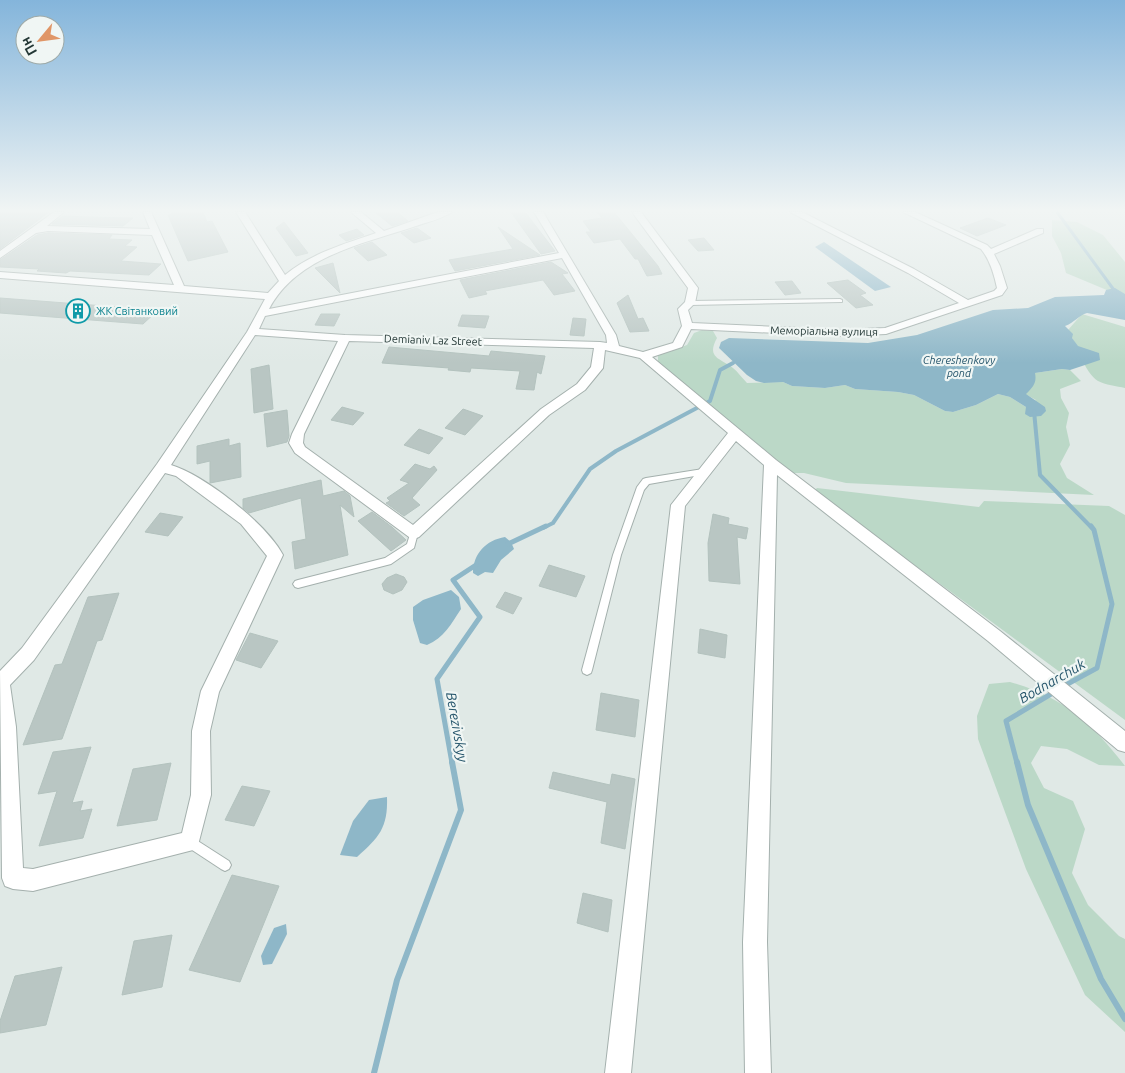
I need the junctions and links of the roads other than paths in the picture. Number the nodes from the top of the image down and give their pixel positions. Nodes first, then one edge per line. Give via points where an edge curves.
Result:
1 (169, 262) edge
2 (272, 262) edge
3 (309, 262) edge
4 (534, 262) edge
5 (569, 262) edge
6 (673, 262) edge
7 (892, 262) edge
8 (992, 262) edge
9 (0, 276) edge
10 (284, 281) junction
11 (180, 288) junction
12 (271, 296) junction
13 (840, 302) dead end
14 (690, 303) junction
15 (968, 304) junction
16 (262, 314) junction
17 (687, 326) junction
18 (252, 332) junction
19 (345, 338) junction
20 (600, 346) junction
21 (614, 348) junction
22 (644, 356) junction
23 (736, 432) junction
24 (771, 463) junction
25 (162, 467) junction
26 (703, 472) junction
27 (414, 533) junction
28 (298, 584) dead end
29 (587, 670) dead end
30 (0, 682) edge
31 (1125, 743) edge
32 (190, 842) junction
33 (6, 863) edge
34 (226, 865) dead end
35 (618, 1073) edge
36 (758, 1073) edge

1 - 11 street
2 - 10 street
3 - 10 street
4 - 16 street
5 - 21 street via 611,335
6 - 14 street via 692,288
7 - 15 street
8 - 15 street, Меморіальна вулиця via 1002,288 998,293
9 - 11 street
10 - 12 street
11 - 12 street
12 - 16 street
13 - 14 lane
14 - 17 street via 683,310
15 - 17 street, Меморіальна вулиця via 886,331 842,333
16 - 18 street
17 - 22 street via 678,346
18 - 19 street, Demianiv Laz Street
18 - 25 street
19 - 20 street, Demianiv Laz Street
19 - 27 street via 296,443 300,450
20 - 21 street, Demianiv Laz Street
20 - 27 street via 597,368 581,387 544,412
21 - 22 street, Demianiv Laz Street
22 - 23 street
23 - 24 street
23 - 26 street
24 - 31 street
24 - 36 street via 755,942
25 - 30 street via 28,654
25 - 32 street via 181,473 246,520 275,555 210,691 201,731 201,796
26 - 29 lane via 646,481 640,488 617,555
26 - 35 street via 678,504
27 - 28 lane via 411,546 388,560
30 - 33 street via 7,727
32 - 33 street via 33,880 13,878
32 - 34 lane

